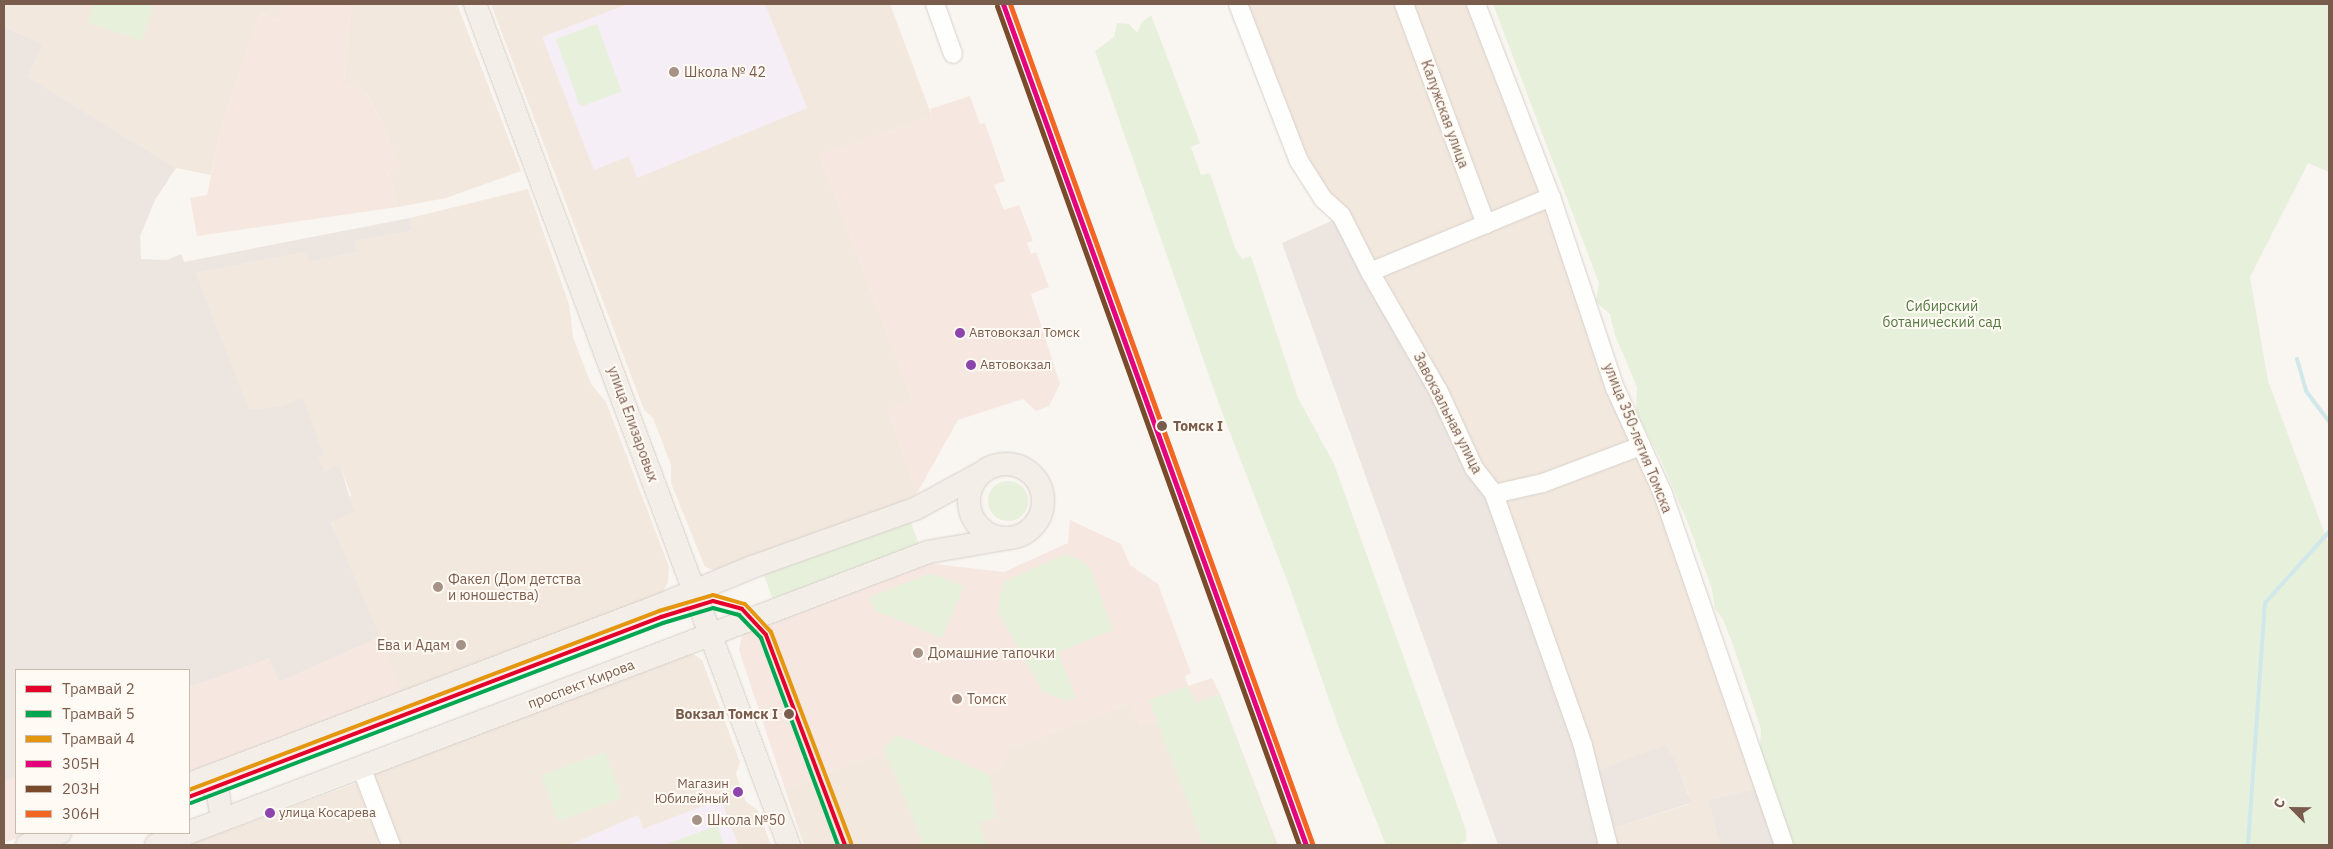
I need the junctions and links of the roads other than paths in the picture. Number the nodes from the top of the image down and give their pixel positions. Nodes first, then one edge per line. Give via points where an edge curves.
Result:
1 (475, 4) edge
2 (934, 4) edge
3 (1238, 4) edge
4 (1404, 4) edge
5 (1476, 4) edge
6 (953, 54) dead end
7 (1551, 197) junction
8 (1486, 224) junction
9 (1370, 272) junction
10 (1641, 446) junction
11 (983, 472) junction
12 (1494, 494) junction
13 (1009, 538) junction
14 (695, 591) junction
15 (711, 635) junction
16 (361, 768) junction
17 (197, 781) edge
18 (222, 820) junction
19 (190, 832) edge
20 (57, 834) edge
21 (144, 834) edge
22 (184, 834) edge
23 (27, 845) edge
24 (154, 845) edge
25 (392, 845) edge
26 (789, 845) edge
27 (1608, 845) edge
28 (1784, 845) edge

1 - 14 main road, улица Елизаровых
2 - 6 street
3 - 9 street, Завокзальная улица via 1298,161 1323,199 1342,214
4 - 8 street, Калужская улица
5 - 7 street, улица 350-летия Томска
7 - 8 street
7 - 10 street, улица 350-летия Томска via 1615,388
8 - 9 street
9 - 12 street, Завокзальная улица via 1440,392 1474,468
10 - 12 street via 1543,483
10 - 28 street, улица 350-летия Томска via 1663,494
11 - 13 main road via 971,489 972,515 980,527 991,534
11 - 13 main road via 999,464 1015,465 1026,469 1039,483 1043,501 1038,519 1026,532
11 - 14 main road via 915,509
12 - 27 street, Завокзальная улица via 1583,746
13 - 15 main road, проспект Кирова via 928,552
14 - 15 main road, улица Елизаровых
14 - 17 main road
15 - 16 main road, проспект Кирова
15 - 26 main road, улица Елизаровых
16 - 18 main road, проспект Кирова
16 - 25 street
17 - 18 main road via 218,794
18 - 19 main road, проспект Кирова
20 - 23 main road
21 - 24 main road
22 - 24 main road, проспект Кирова

